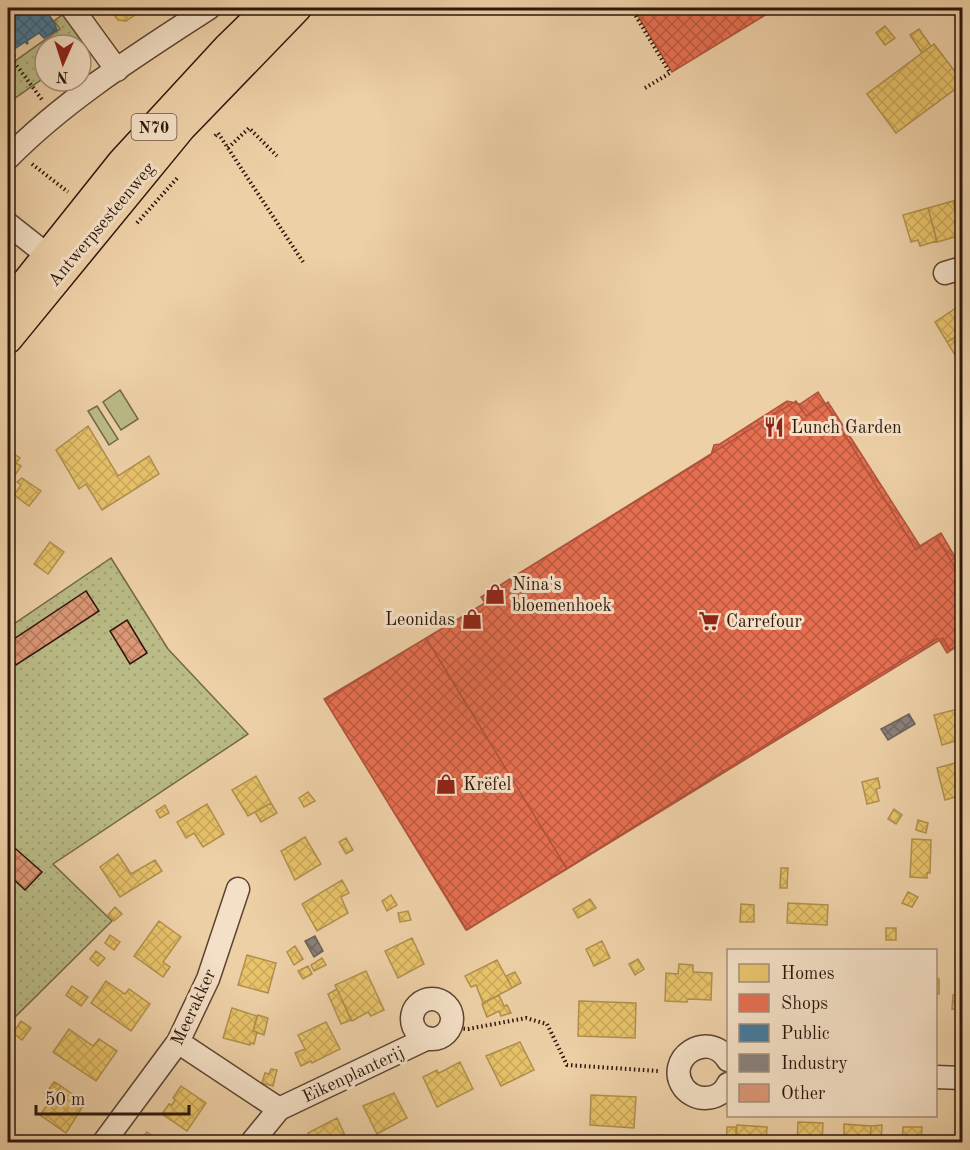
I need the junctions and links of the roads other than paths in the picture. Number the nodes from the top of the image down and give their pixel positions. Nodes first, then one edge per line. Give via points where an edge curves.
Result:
1 (72, 8) edge
2 (209, 8) edge
3 (268, 8) edge
4 (297, 8) edge
5 (117, 70) junction
6 (11, 155) edge
7 (8, 224) edge
8 (56, 262) junction
9 (8, 304) edge
10 (8, 339) edge
11 (238, 889) dead end
12 (428, 1038) junction
13 (178, 1042) junction
14 (727, 1057) edge
15 (937, 1077) edge
16 (963, 1078) edge
17 (727, 1086) edge
18 (279, 1109) junction
19 (104, 1143) edge
20 (252, 1143) edge

1 - 5 street
2 - 5 street
3 - 8 main road, Antwerpsesteenweg / N70 via 122,162
4 - 8 main road, Antwerpsesteenweg / N70
5 - 6 street via 54,116
7 - 8 street
8 - 9 main road, Antwerpsesteenweg / N70
8 - 10 main road, Antwerpsesteenweg / N70
11 - 13 street, Meerakker via 208,979
12 - 12 street, Eikenplanterij via 417,1032 412,1020 416,1008 426,1000 439,1000 452,1015 450,1028 441,1037
12 - 18 street, Eikenplanterij
13 - 18 street, Eikenplanterij
13 - 19 street, Meerakker
14 - 17 street via 714,1047 697,1047 683,1058 679,1073 687,1091 703,1098 720,1094
15 - 16 street
18 - 20 street, Eikenplanterij

